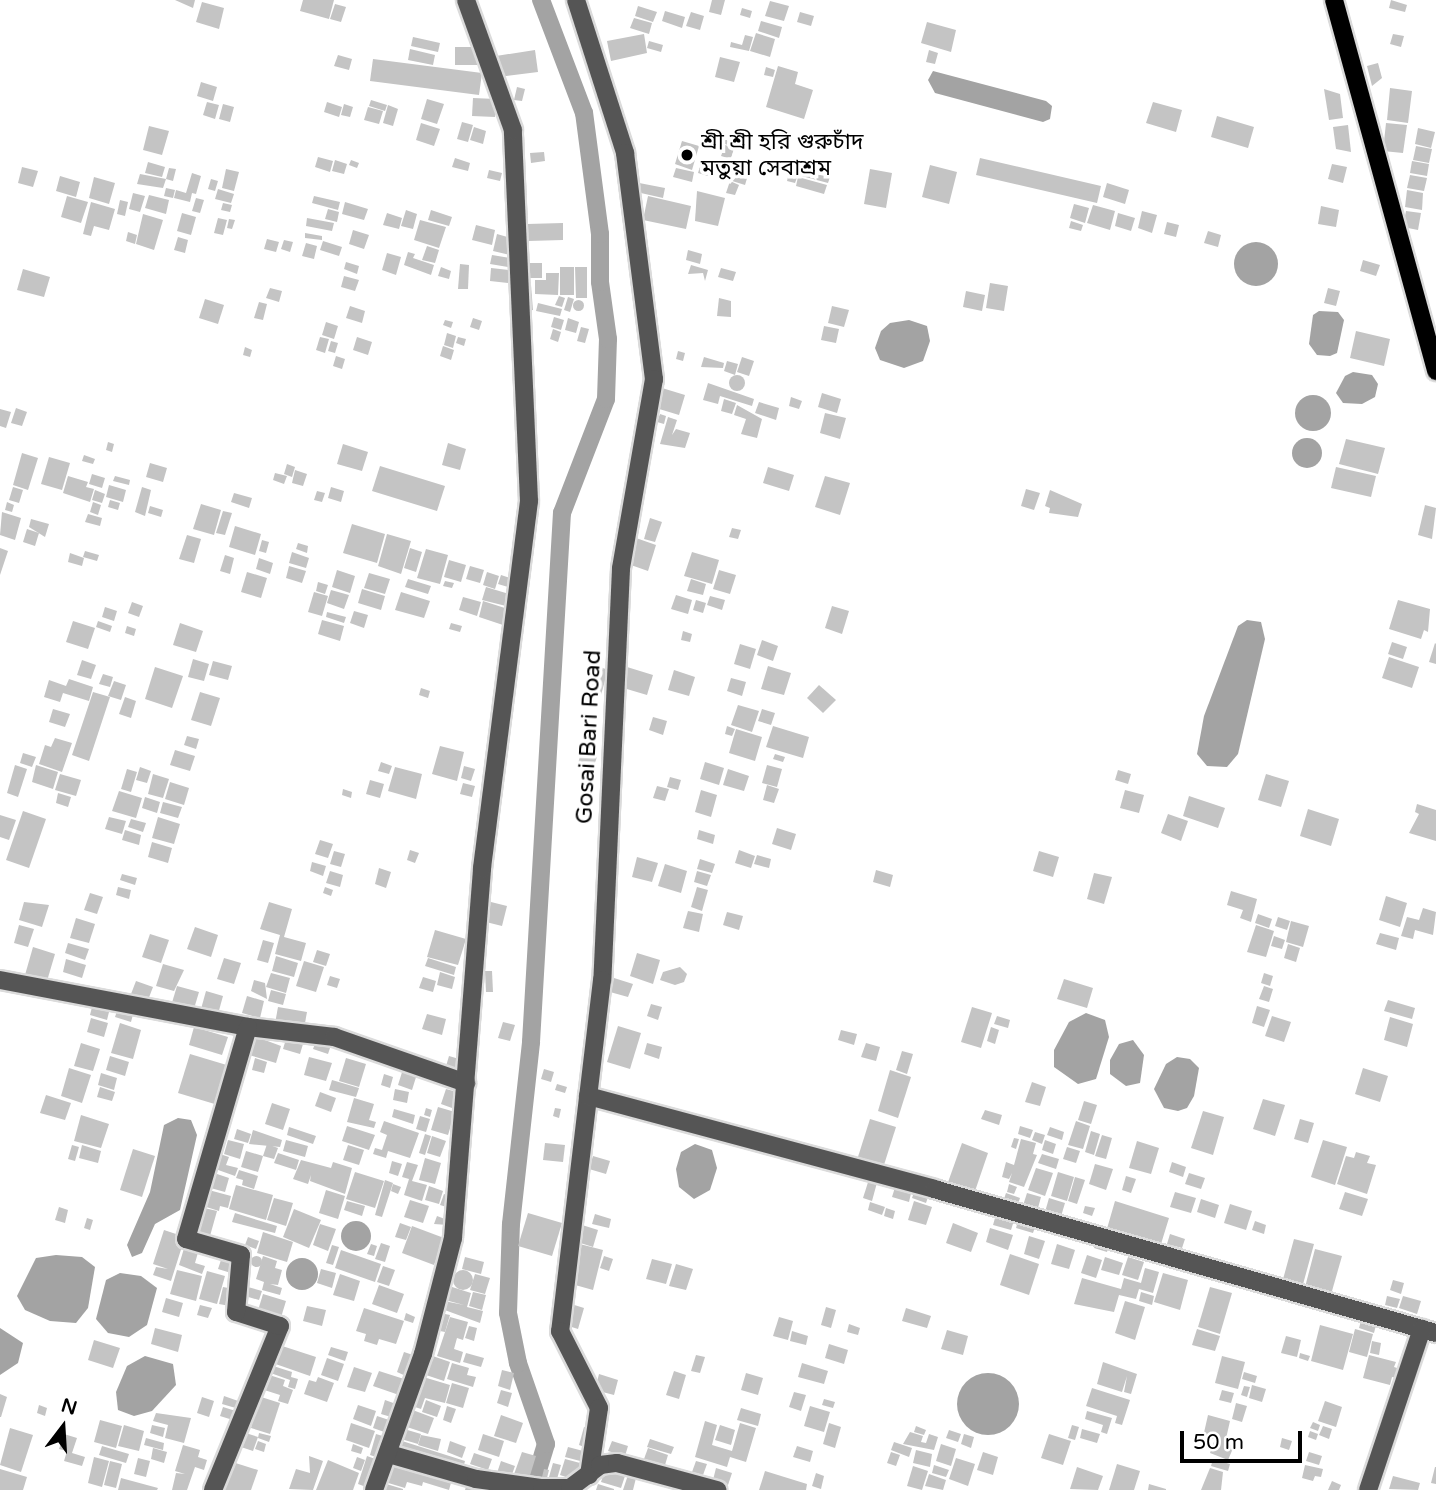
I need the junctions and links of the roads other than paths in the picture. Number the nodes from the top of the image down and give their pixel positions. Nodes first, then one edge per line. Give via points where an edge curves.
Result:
1 (466, 0) edge
2 (576, 0) edge
3 (1334, 0) edge
4 (1436, 371) edge
5 (0, 980) edge
6 (247, 1027) junction
7 (466, 1083) junction
8 (588, 1096) junction
9 (1429, 1331) edge
10 (388, 1454) junction
11 (589, 1475) junction
12 (542, 1488) edge
13 (213, 1490) edge
14 (374, 1490) edge
15 (717, 1490) edge
16 (1368, 1490) edge

1 - 7 street via 513,130 529,501 482,868
2 - 8 street, Gosai Bari Road via 625,153 654,379 621,569 601,980
3 - 4 main road
5 - 6 street
6 - 7 street via 334,1037
6 - 13 street via 186,1239 241,1255 236,1312 280,1326
7 - 10 street via 453,1238 423,1354
8 - 9 street via 934,1189
8 - 11 street, Gosai Bari Road via 560,1331 599,1408
9 - 16 street
10 - 12 street via 476,1479
10 - 14 street
11 - 12 street via 570,1488
11 - 15 street via 600,1465 617,1463

